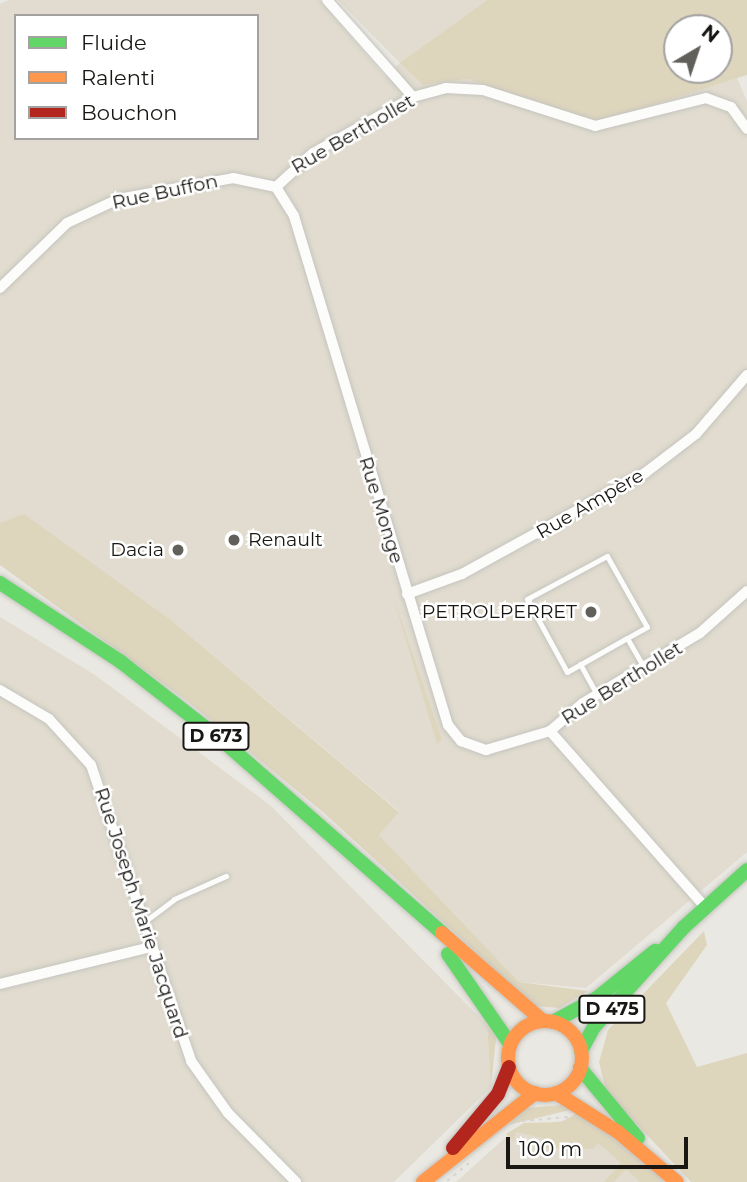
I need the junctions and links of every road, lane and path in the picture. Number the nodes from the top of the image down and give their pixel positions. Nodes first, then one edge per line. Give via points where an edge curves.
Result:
1 (327, 0) edge
2 (413, 97) junction
3 (747, 129) edge
4 (276, 187) junction
5 (0, 288) edge
6 (747, 375) edge
7 (0, 583) edge
8 (747, 591) edge
9 (407, 594) junction
10 (627, 638) junction
11 (580, 664) junction
12 (645, 668) junction
13 (0, 690) edge
14 (597, 695) junction
15 (550, 731) junction
16 (747, 870) edge
17 (226, 876) dead end
18 (705, 908) junction
19 (412, 912) junction
20 (144, 922) junction
21 (684, 927) junction
22 (151, 947) junction
23 (0, 984) edge
24 (548, 1021) junction
25 (510, 1044) junction
26 (581, 1051) junction
27 (509, 1067) junction
28 (580, 1068) junction
29 (535, 1093) junction
30 (556, 1093) junction
31 (445, 1161) junction
32 (655, 1163) junction
33 (296, 1182) edge
34 (423, 1182) edge
35 (677, 1182) edge

1 - 2 street
2 - 3 street, Rue Berthollet via 473,88 595,126 706,98 731,107
2 - 4 street, Rue Berthollet via 298,162
4 - 5 street, Rue Buffon via 233,177 118,199 67,223
4 - 9 street, Rue Monge via 293,216
6 - 9 street, Rue Ampère via 661,463 462,574
7 - 19 main road, D 673 via 121,662 224,742
8 - 12 street, Rue Berthollet via 716,621
9 - 15 street, Rue Monge via 440,709 456,736 495,751
10 - 11 lane
10 - 11 lane via 647,627 607,556 527,599 567,672
10 - 12 lane
11 - 14 lane
12 - 14 street, Rue Berthollet
13 - 20 street, Rue Joseph Marie Jacquard via 49,719 91,765
14 - 15 street, Rue Berthollet
15 - 18 street, Rue Berthollet via 656,845
16 - 18 main road, D 475
17 - 20 lane via 174,899
18 - 21 main road, D 475
19 - 24 main road, D 673
19 - 25 main road, D 673 via 466,976
20 - 22 street, Rue Joseph Marie Jacquard
21 - 24 main road, D 475 via 597,998
21 - 26 main road, D 475 via 594,1027
22 - 23 street
22 - 33 street, Rue Joseph Marie Jacquard via 178,1035 206,1087
24 - 25 main road via 523,1028
24 - 26 main road via 571,1032
25 - 27 main road
26 - 28 main road
27 - 29 main road
27 - 31 main road via 498,1094
28 - 30 main road
28 - 32 main road
29 - 30 main road
29 - 31 main road
30 - 32 main road
31 - 34 main road
32 - 35 main road

